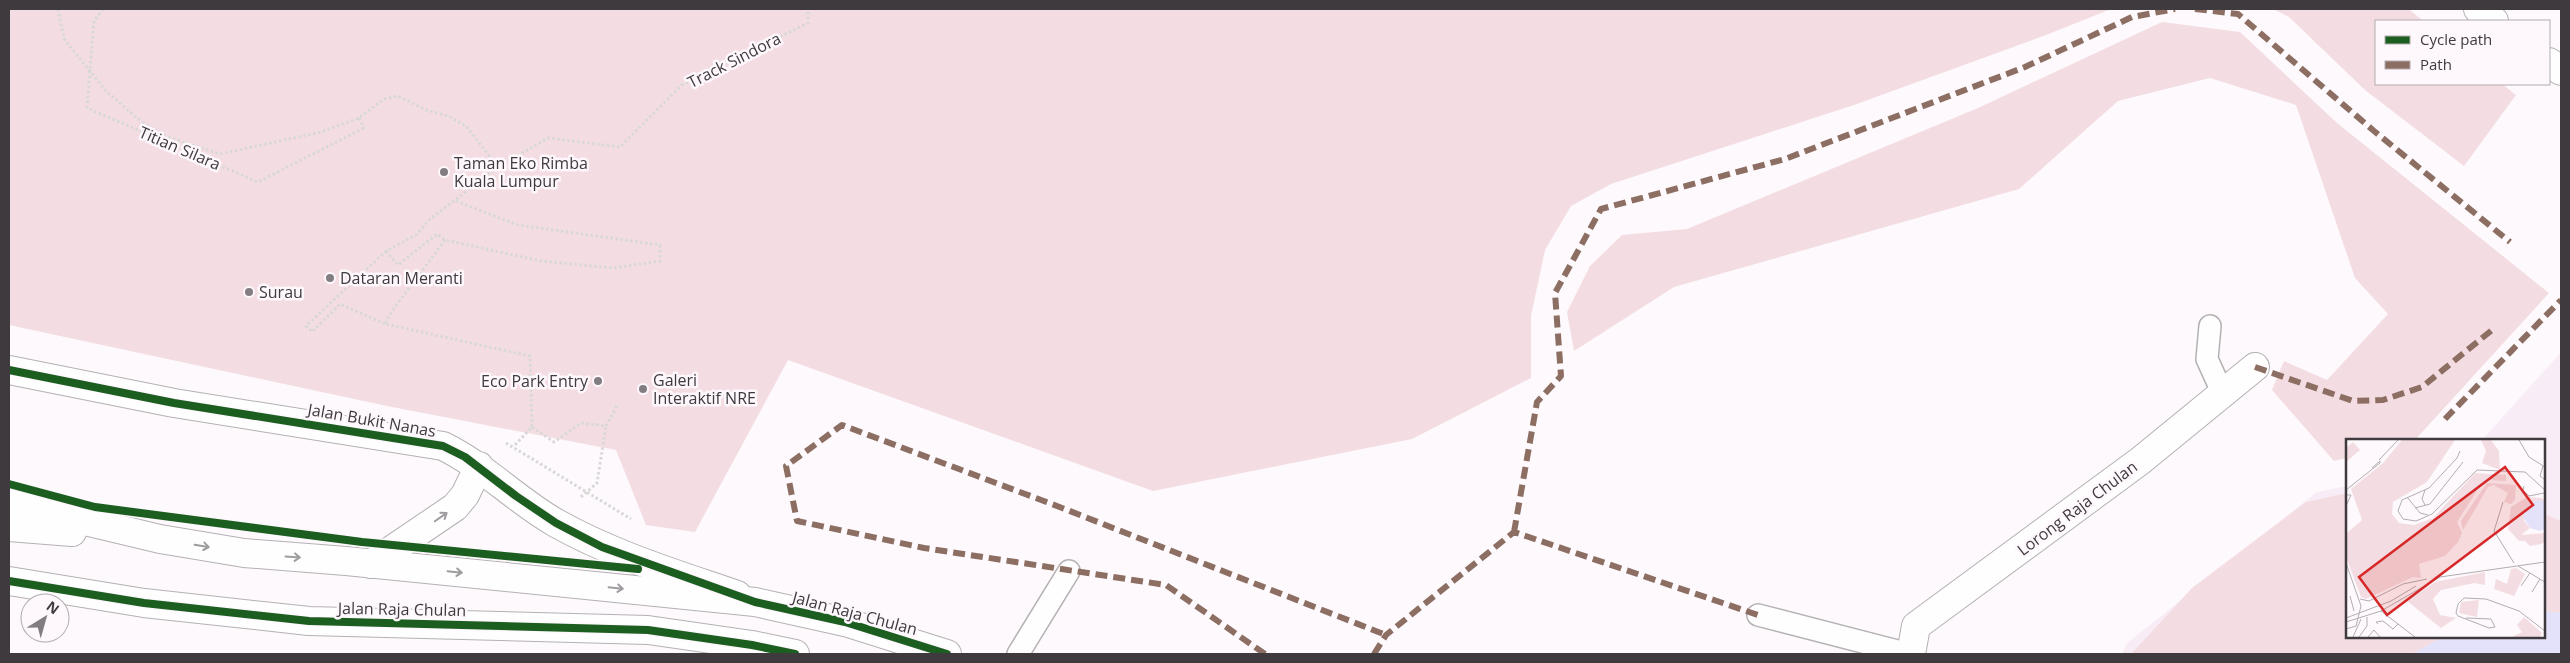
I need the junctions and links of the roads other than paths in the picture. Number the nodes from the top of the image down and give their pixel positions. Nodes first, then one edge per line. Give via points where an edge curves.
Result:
1 (2478, 9) edge
2 (2493, 20) edge
3 (2550, 63) edge
4 (2561, 71) edge
5 (2210, 326) dead end
6 (2255, 367) dead end
7 (9, 370) edge
8 (2222, 392) junction
9 (479, 466) junction
10 (9, 503) edge
11 (9, 527) edge
12 (160, 540) junction
13 (371, 564) junction
14 (1069, 571) dead end
15 (9, 581) edge
16 (755, 602) junction
17 (1758, 615) dead end
18 (795, 654) edge
19 (947, 654) edge
20 (1018, 654) edge
21 (1910, 654) edge

1 - 2 main road
3 - 4 main road
5 - 8 lane via 2207,359
6 - 8 main road, Lorong Raja Chulan
7 - 9 main road, Jalan Bukit Nanas via 174,403 442,446
8 - 21 main road, Lorong Raja Chulan via 2140,462 1916,626
13 -> 9 main road via 455,507 465,495
9 - 16 main road, Jalan Bukit Nanas via 516,496 602,547
10 - 12 main road, Jalan Raja Chulan
11 - 12 main road
12 -> 13 main road, Jalan Raja Chulan via 244,553
13 -> 16 main road, Jalan Raja Chulan
14 - 20 lane
15 - 18 main road, Jalan Raja Chulan via 144,603 309,621 648,630
16 - 19 main road, Jalan Raja Chulan via 845,622
17 - 21 lane

